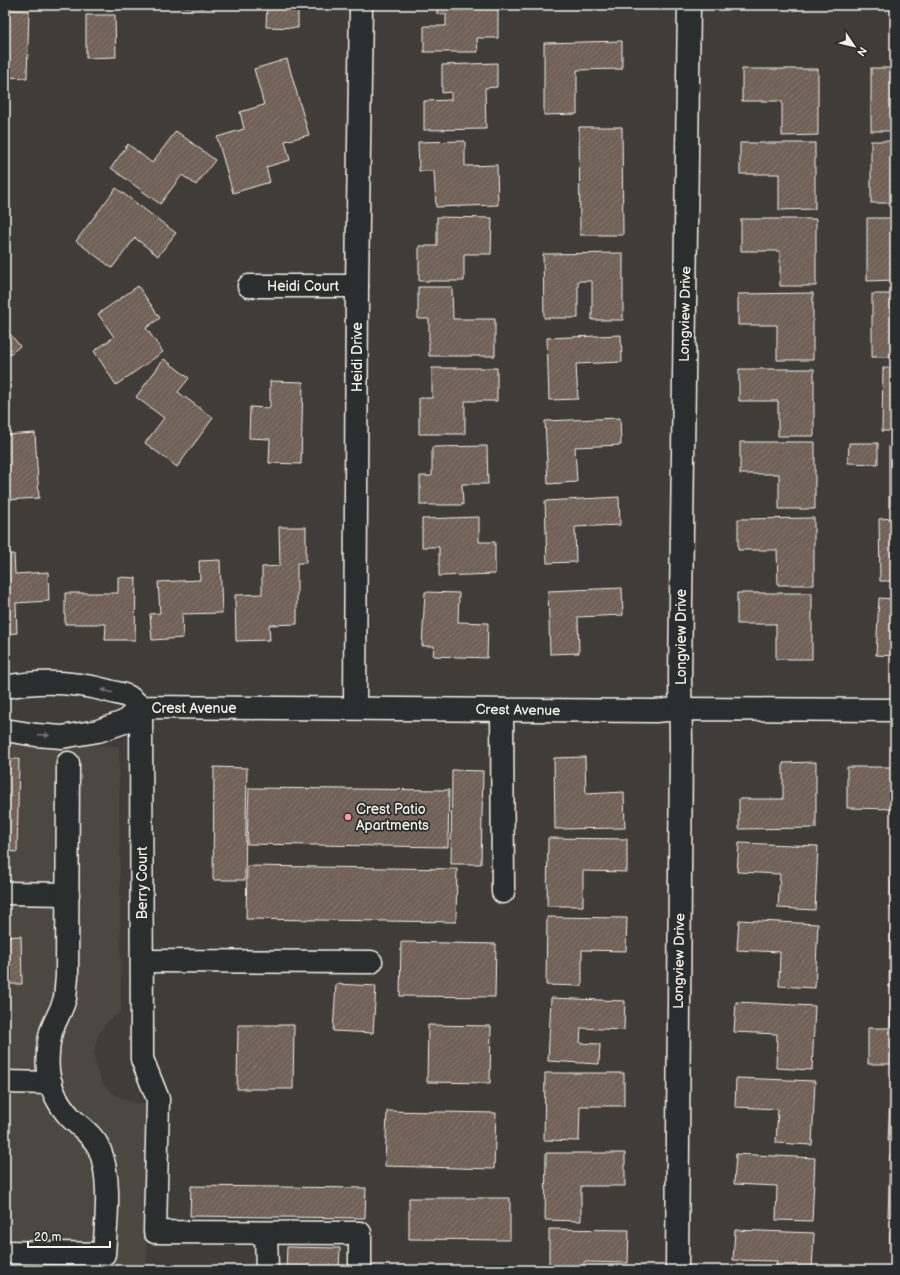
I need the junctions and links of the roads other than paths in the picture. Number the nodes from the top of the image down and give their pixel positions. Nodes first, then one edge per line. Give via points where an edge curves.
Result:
1 (361, 5) edge
2 (689, 5) edge
3 (249, 286) dead end
4 (357, 286) junction
5 (5, 687) edge
6 (141, 707) junction
7 (355, 708) junction
8 (680, 709) junction
9 (502, 710) junction
10 (895, 710) edge
11 (5, 730) edge
12 (68, 763) dead end
13 (504, 892) dead end
14 (5, 893) edge
15 (68, 894) junction
16 (142, 961) junction
17 (371, 962) dead end
18 (5, 1082) edge
19 (51, 1083) junction
20 (266, 1233) junction
21 (5, 1252) edge
22 (267, 1270) edge
23 (360, 1270) edge
24 (677, 1270) edge

1 - 4 street, Heidi Drive
2 - 8 street, Longview Drive
3 - 4 street, Heidi Court
4 - 7 street, Heidi Drive
6 -> 5 street, Crest Avenue via 128,697 74,683 29,683
6 - 7 street, Crest Avenue
11 -> 6 street, Crest Avenue via 62,737 98,732 124,722
6 - 16 street, Berry Court
7 - 9 street, Crest Avenue
8 - 9 street, Crest Avenue
8 - 10 street, Crest Avenue
8 - 24 street, Longview Drive
9 - 13 street
12 - 15 street
14 - 15 street
15 - 19 street via 67,977 65,998 51,1032 48,1071
16 - 17 street
16 - 20 street, Berry Court via 142,1059 158,1099 155,1232
18 - 19 street
19 - 21 street via 61,1106 99,1147 105,1175 107,1206 104,1254
20 - 22 street
20 - 23 street via 360,1234

